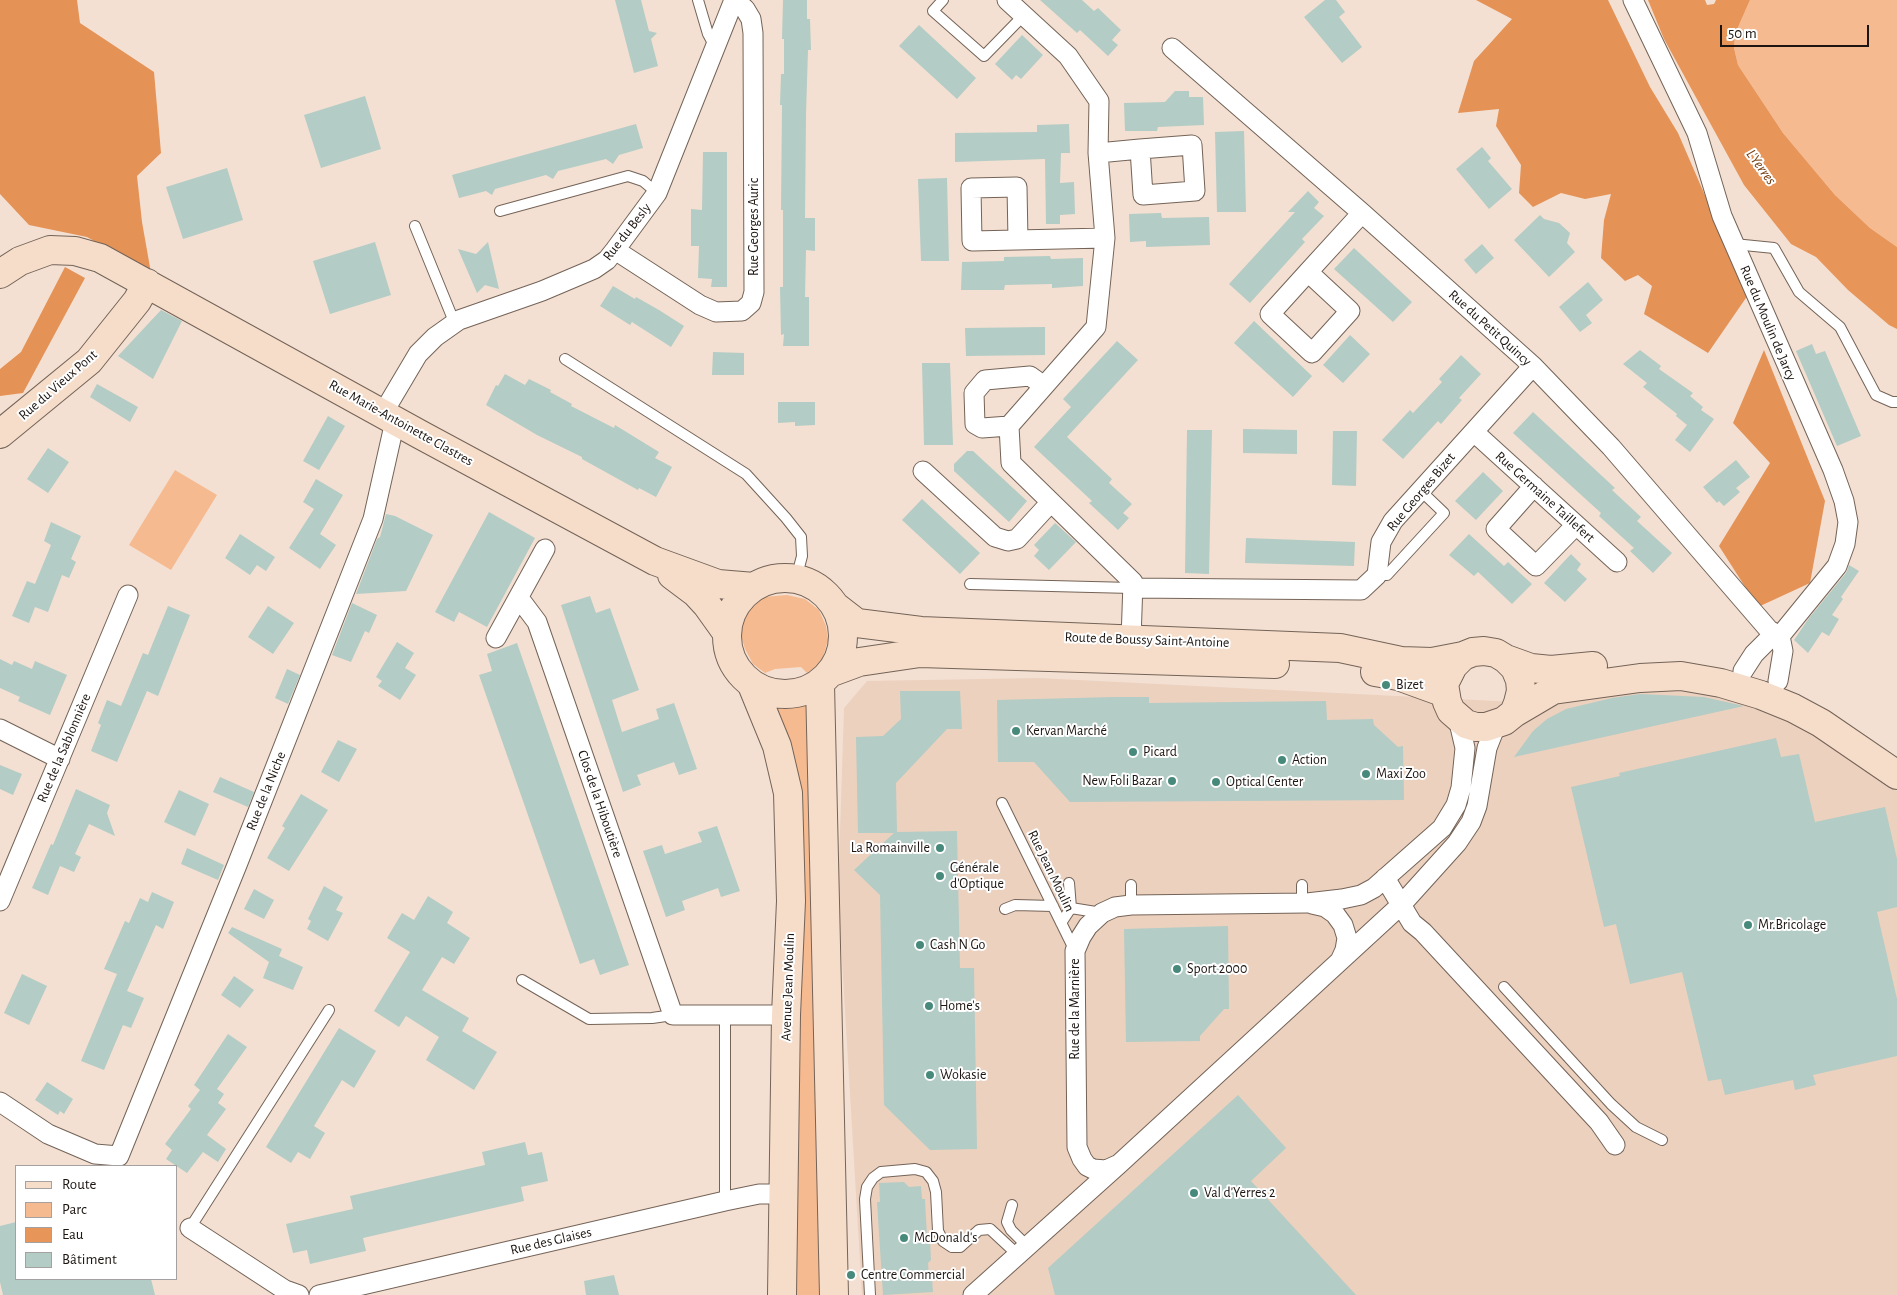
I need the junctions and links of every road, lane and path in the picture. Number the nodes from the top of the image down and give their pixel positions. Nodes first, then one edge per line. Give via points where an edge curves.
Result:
1 (698, 0) edge
2 (735, 0) edge
3 (943, 0) edge
4 (1007, 0) edge
5 (1633, 0) edge
6 (1024, 15) junction
7 (715, 47) junction
8 (1172, 48) dead end
9 (1140, 149) dead end
10 (1098, 153) junction
11 (657, 193) junction
12 (500, 211) dead end
13 (1362, 213) junction
14 (415, 226) dead end
15 (1105, 238) junction
16 (1018, 240) dead end
17 (1734, 244) junction
18 (615, 250) junction
19 (1308, 272) dead end
20 (0, 274) edge
21 (147, 283) junction
22 (455, 324) junction
23 (565, 359) dead end
24 (1533, 366) junction
25 (1044, 386) junction
26 (1897, 402) edge
27 (389, 417) junction
28 (1009, 426) junction
29 (1474, 432) junction
30 (0, 434) edge
31 (923, 471) dead end
32 (1534, 486) junction
33 (1421, 491) junction
34 (1051, 502) junction
35 (1576, 525) junction
36 (545, 549) dead end
37 (656, 562) junction
38 (1617, 562) dead end
39 (1377, 575) junction
40 (796, 579) junction
41 (970, 584) dead end
42 (754, 587) junction
43 (1132, 588) junction
44 (128, 595) dead end
45 (519, 598) junction
46 (835, 606) junction
47 (727, 633) junction
48 (1780, 636) junction
49 (496, 638) dead end
50 (1131, 640) junction
51 (1463, 656) junction
52 (1506, 659) junction
53 (1743, 671) junction
54 (826, 678) junction
55 (1778, 681) junction
56 (752, 685) junction
57 (1445, 693) junction
58 (1458, 718) junction
59 (1505, 719) junction
60 (0, 729) edge
61 (1897, 752) edge
62 (60, 759) junction
63 (1897, 775) edge
64 (1002, 802) dead end
65 (1385, 878) junction
66 (1069, 883) dead end
67 (1131, 885) dead end
68 (1304, 897) junction
69 (0, 901) edge
70 (1402, 904) junction
71 (1131, 905) junction
72 (1053, 906) junction
73 (1072, 908) junction
74 (1005, 909) dead end
75 (1102, 913) junction
76 (1061, 923) junction
77 (1075, 951) junction
78 (1340, 962) junction
79 (522, 980) dead end
80 (1504, 987) dead end
81 (330, 1010) dead end
82 (673, 1015) junction
83 (725, 1015) junction
84 (786, 1015) junction
85 (0, 1102) edge
86 (1662, 1140) dead end
87 (1615, 1145) dead end
88 (1118, 1165) junction
89 (784, 1194) junction
90 (725, 1201) junction
91 (1012, 1205) dead end
92 (190, 1228) joint
93 (1023, 1251) junction
94 (299, 1295) edge
95 (320, 1295) edge
96 (782, 1295) edge
97 (834, 1295) edge
98 (870, 1295) edge
99 (973, 1295) edge

1 - 7 lane
2 - 7 street, Rue du Besly
2 - 18 street, Rue Georges Auric via 751,19 753,33 754,292 751,302 742,311 716,312
3 - 6 lane via 934,11 984,56
4 - 6 street
5 - 17 street, Rue du Moulin de Jarcy via 1698,133 1722,216
6 - 10 street via 1068,56 1099,101
7 - 11 street, Rue du Besly
8 - 13 street, Rue du Petit Quincy
9 - 10 street
10 - 15 street
11 - 12 lane via 643,181 628,176
11 - 18 street, Rue du Besly
13 - 19 street
13 - 24 street, Rue du Petit Quincy
14 - 22 lane
15 - 16 street
15 - 25 street via 1096,327
17 - 26 lane via 1774,248 1799,292 1840,327 1876,395
17 - 48 street, Rue du Moulin de Jarcy via 1833,470 1848,522 1837,566
18 - 22 street, Rue du Besly via 594,269
20 - 21 main road, Rue Marie-Antoinette Clastres via 50,250 75,251 100,258
21 - 27 main road, Rue Marie-Antoinette Clastres
21 - 30 main road, Rue du Vieux Pont via 137,301 89,361
22 - 27 street, Rue du Besly via 418,354
23 - 40 lane via 746,474 802,537 802,556
24 - 29 street, Rue Georges Bizet
24 - 48 street, Rue du Petit Quincy via 1610,447 1769,630
25 - 28 street
25 - 28 street via 1030,376 985,380 974,392 975,424 982,428
27 - 37 main road, Rue Marie-Antoinette Clastres
27 - 85 street, Rue de la Niche via 373,519 119,1156 94,1154 48,1134
28 - 34 street via 1011,463
29 - 32 street, Rue Germaine Taillefert
29 - 33 street, Rue Georges Bizet
31 - 34 street via 995,537 1008,541 1017,539
32 - 35 street, Rue Germaine Taillefert
32 - 35 street via 1496,529 1509,542 1536,566
33 - 39 street, Rue Georges Bizet via 1393,521 1381,542
33 - 39 lane via 1444,513 1388,576
34 - 43 street via 1132,582
35 - 38 street, Rue Germaine Taillefert
36 - 45 street
37 - 42 main road, Rue Marie-Antoinette Clastres via 718,584
37 - 47 main road, Rue Marie-Antoinette Clastres via 696,593
39 - 43 street via 1361,590
40 - 42 main road via 781,578
40 - 46 main road via 819,589
41 - 43 lane
42 - 47 main road via 740,600 731,615
43 - 50 street
44 - 62 street, Rue de la Sablonnière
45 - 49 street
45 - 82 street, Clos de la Hiboutière via 536,622
46 - 50 main road, Route de Boussy Saint-Antoine via 857,624 900,630
46 - 54 main road via 841,619 843,640 839,660
47 - 56 main road via 732,660
48 - 53 street, Rue du Moulin de Jarcy via 1768,640
48 - 55 street via 1782,651
50 - 51 main road, Route de Boussy Saint-Antoine via 1340,648 1401,661 1432,662
51 - 52 main road via 1484,651
51 - 57 main road via 1446,676
52 - 53 main road via 1531,668 1551,670 1654,660 1704,663
52 - 59 main road via 1515,668 1521,691
53 - 55 main road
54 - 56 main road via 804,692 786,695
54 - 57 main road, Route de Boussy Saint-Antoine via 859,662 920,653 1339,666 1398,676
54 - 97 main road
55 - 61 main road
56 - 84 main road, Avenue Jean Moulin via 778,746 788,793 791,901
57 - 58 main road
58 - 59 main road via 1476,727
58 - 65 street, Rue de la Marnière via 1465,748 1462,788 1456,805 1442,828
59 - 63 main road via 1553,690 1640,678 1682,676 1721,683 1793,708 1821,723
59 - 70 street via 1487,748 1479,797 1471,822 1457,843
60 - 62 street
62 - 69 street, Rue de la Sablonnière
64 - 72 lane, Rue Jean Moulin
65 - 68 street, Rue de la Marnière via 1361,895 1342,899
65 - 70 street
66 - 73 lane
67 - 71 lane
68 - 71 street, Rue de la Marnière
68 - 78 street, Rue de la Marnière via 1335,914 1344,925 1347,938
70 - 78 street
70 - 87 street via 1412,923 1599,1122
71 - 75 street, Rue de la Marnière
72 - 74 lane via 1015,905
72 - 76 lane, Rue Jean Moulin
73 - 75 lane
73 - 76 lane
75 - 77 street, Rue de la Marnière via 1088,926
76 - 77 lane, Rue Jean Moulin
77 - 88 street, Rue de la Marnière via 1077,1147 1087,1166 1093,1169 1106,1170
78 - 88 street
79 - 82 lane via 589,1019
80 - 86 lane via 1611,1104 1636,1127
81 - 92 lane
82 - 83 street
83 - 84 street
83 - 90 lane
84 - 89 main road, Avenue Jean Moulin
88 - 93 street
89 - 90 street, Rue des Glaises via 759,1194
89 - 96 main road, Avenue Jean Moulin
90 - 95 street, Rue des Glaises
91 - 93 lane via 1006,1222
92 - 94 street via 285,1290
93 - 98 lane via 990,1229 979,1230 960,1247 952,1247 943,1241 938,1231 936,1192 926,1172 881,1172 867,1187 865,1199
93 - 99 street

